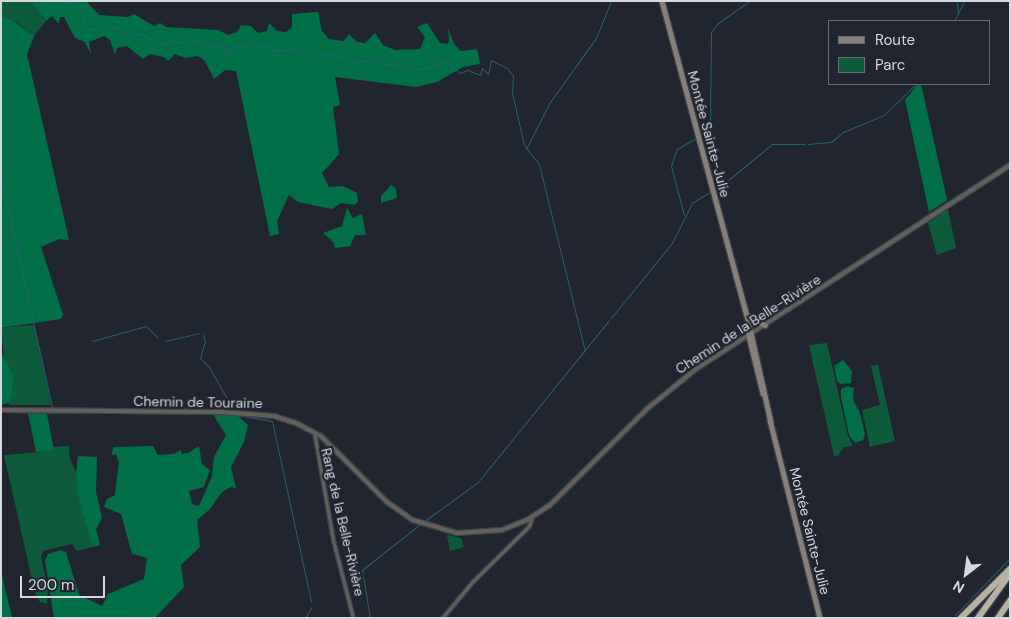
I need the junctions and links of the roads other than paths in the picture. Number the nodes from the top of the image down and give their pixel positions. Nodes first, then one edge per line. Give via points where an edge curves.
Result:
1 (662, 1) edge
2 (1010, 165) edge
3 (735, 273) junction
4 (747, 315) junction
5 (766, 325) junction
6 (750, 334) junction
7 (1, 410) edge
8 (314, 432) junction
9 (532, 517) junction
10 (1010, 569) edge
11 (1010, 574) edge
12 (1010, 601) edge
13 (353, 618) edge
14 (442, 618) edge
15 (820, 618) edge
16 (960, 618) edge
17 (978, 618) edge
18 (998, 618) edge

1 - 3 main road, Montée Sainte-Julie
2 - 5 street, Chemin de la Belle-Rivière
3 - 4 main road, Montée Sainte-Julie
3 - 6 main road, Montée Sainte-Julie
4 - 5 main road
4 - 6 main road, Montée Sainte-Julie
5 - 6 street, Chemin de la Belle-Rivière
6 - 9 street, Chemin de la Belle-Rivière via 696,369 654,402 553,502
6 - 15 main road, Montée Sainte-Julie
7 - 8 street, Chemin de Touraine via 258,413 287,419
8 - 9 street, Chemin de Touraine via 387,502 418,523 450,533 476,534 506,529
8 - 13 street, Rang de la Belle-Rivière via 332,534
9 - 14 street, Chemin de la Belle-Rivière via 530,525 479,575
10 - 16 highway
11 - 17 highway
12 - 18 highway

